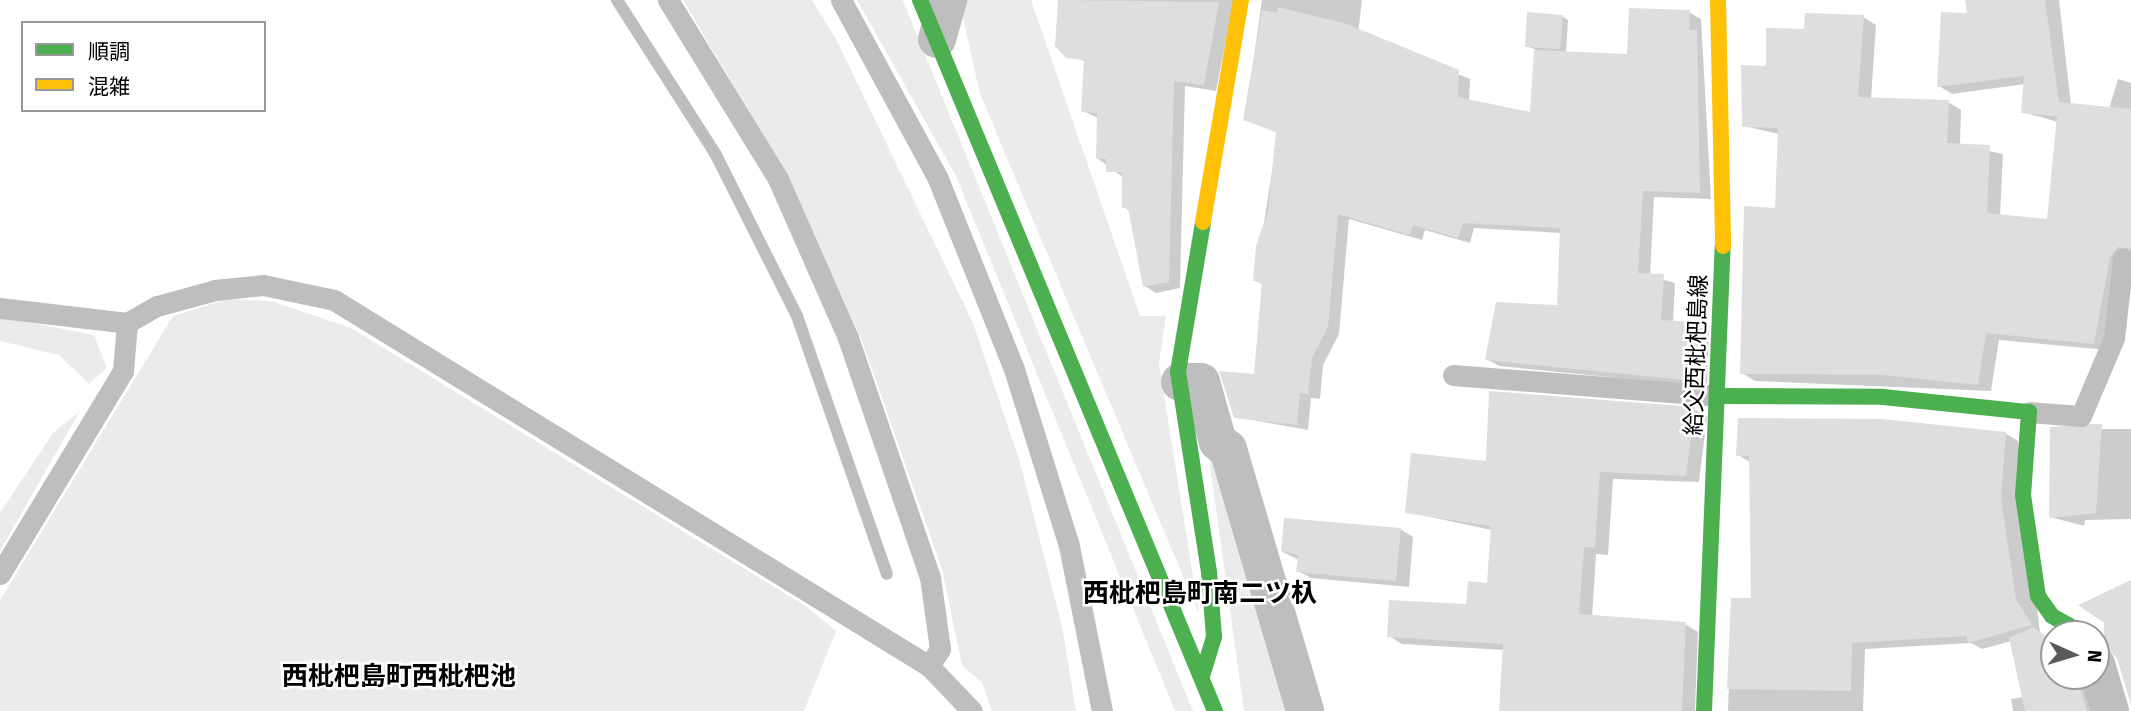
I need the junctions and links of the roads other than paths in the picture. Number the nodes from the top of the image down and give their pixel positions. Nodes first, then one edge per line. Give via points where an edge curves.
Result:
1 (668, 0) edge
2 (841, 0) edge
3 (920, 0) edge
4 (948, 0) edge
5 (1241, 0) edge
6 (1718, 0) edge
7 (937, 39) junction
8 (2123, 259) dead end
9 (0, 308) edge
10 (127, 323) junction
11 (1453, 375) dead end
12 (1180, 382) junction
13 (1717, 396) junction
14 (2029, 412) junction
15 (0, 574) edge
16 (2059, 620) edge
17 (929, 666) junction
18 (1202, 676) junction
19 (2104, 690) edge
20 (972, 711) edge
21 (1102, 711) edge
22 (1215, 711) edge
23 (1305, 711) edge
24 (1704, 711) edge
25 (2110, 711) edge

1 - 17 lane via 778,179 848,338 930,577 940,649
2 - 21 lane via 939,179 1010,358 1069,546
3 - 7 street
4 - 7 street
5 - 12 street
6 - 13 street, 給父西枇杷島線 via 1724,193
7 - 18 street
8 - 14 lane via 2114,338 2081,416
9 - 10 lane
10 - 15 lane via 123,371
10 - 17 lane via 157,306 215,290 263,285 334,300
11 - 13 lane
12 - 18 street via 1209,572 1214,637
12 - 23 street via 1200,382 1218,443 1227,449
13 - 14 street via 1883,397
13 - 24 street, 給父西枇杷島線
14 - 16 street via 2023,495 2038,596
17 - 20 lane
18 - 22 street
19 - 25 street

